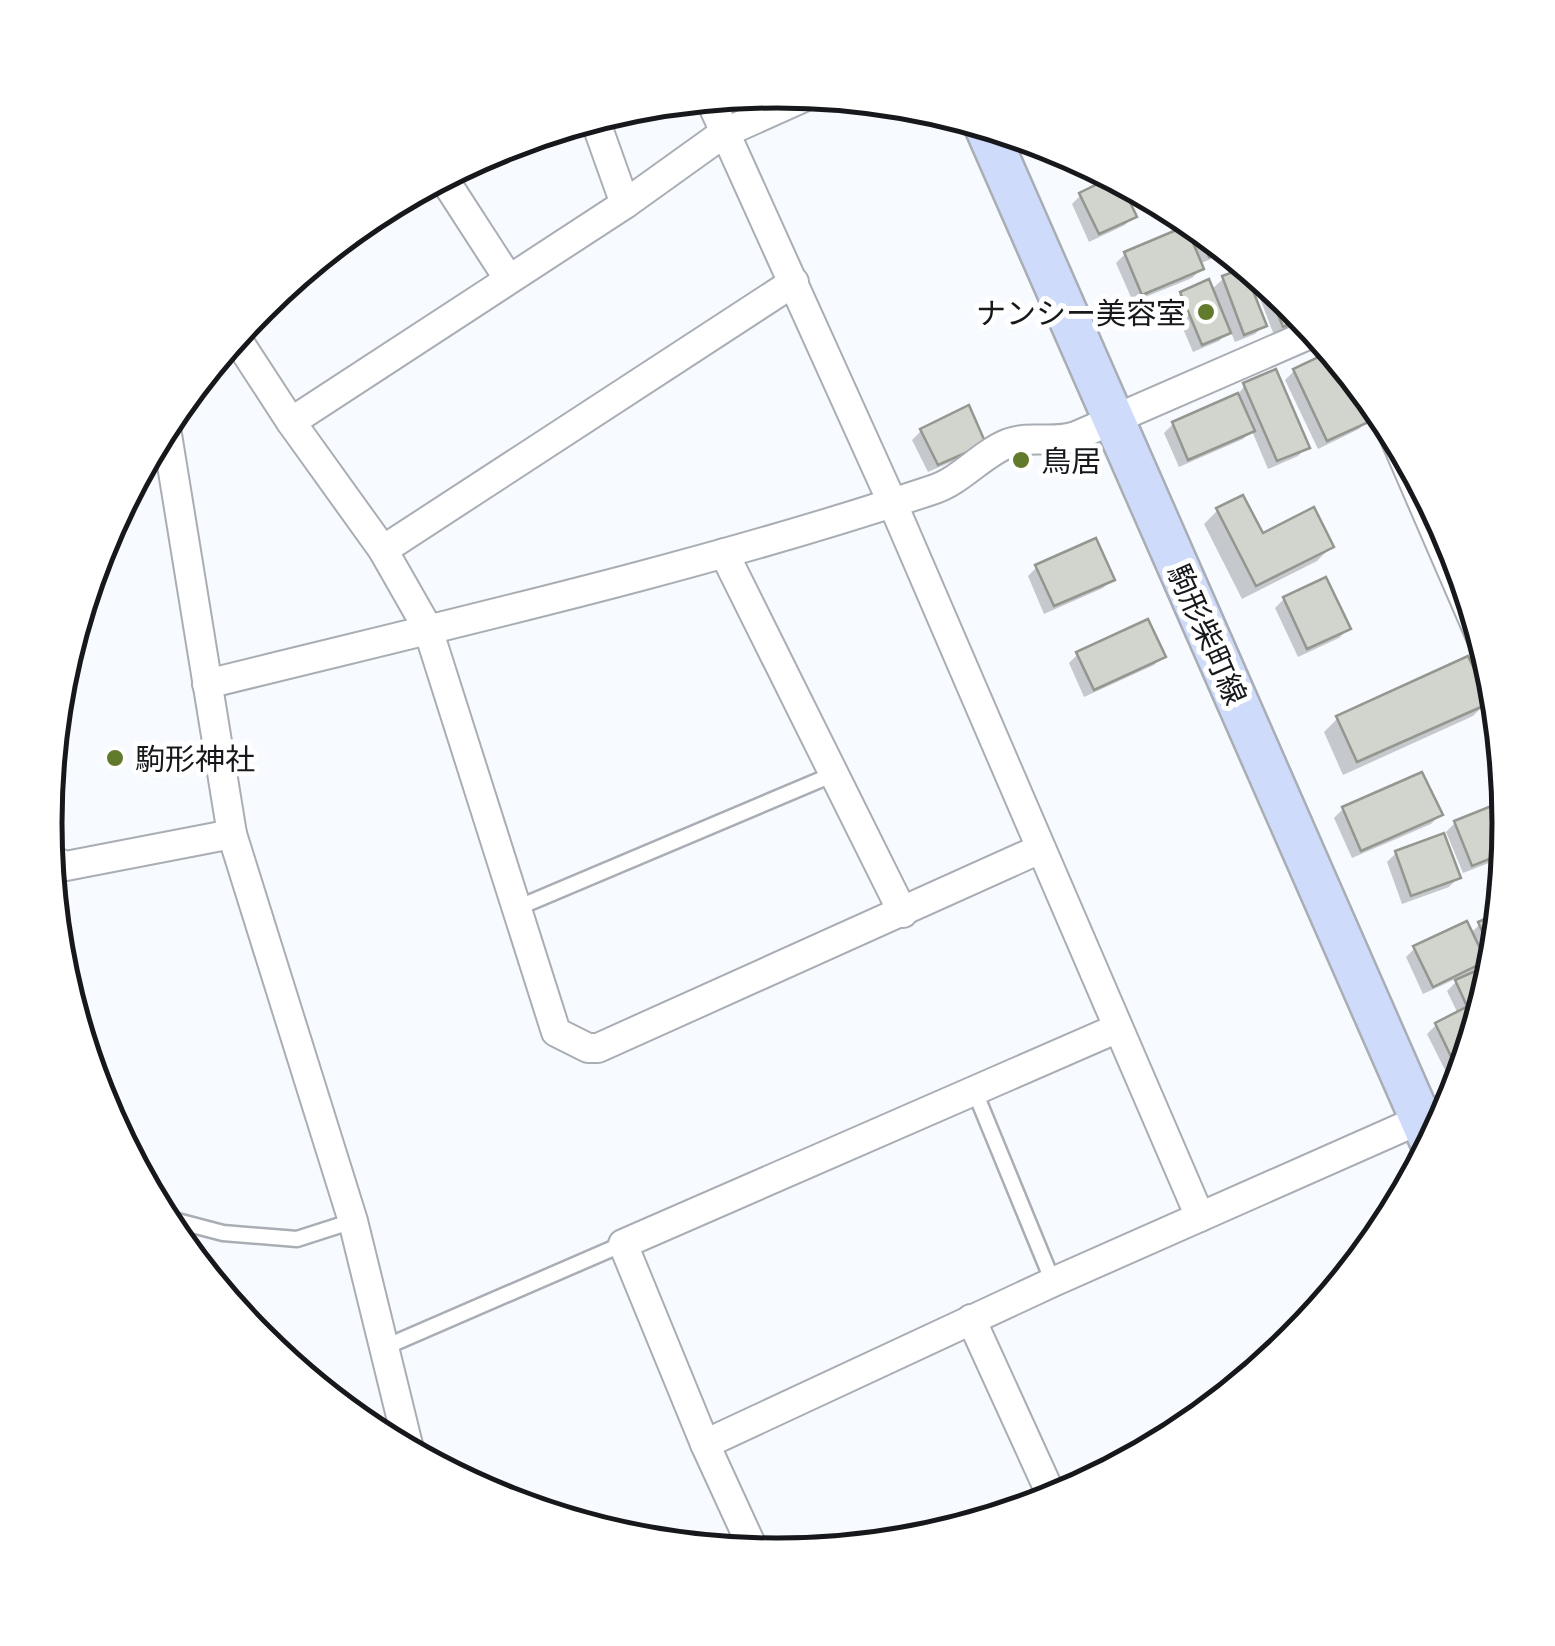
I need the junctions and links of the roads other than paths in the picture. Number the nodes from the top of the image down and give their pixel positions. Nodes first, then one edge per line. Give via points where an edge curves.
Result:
1 (779, 108) edge
2 (715, 111) edge
3 (599, 131) edge
4 (724, 133) junction
5 (991, 141) edge
6 (450, 188) edge
7 (625, 204) junction
8 (508, 278) junction
9 (794, 282) junction
10 (1302, 338) edge
11 (243, 349) edge
12 (1114, 420) junction
13 (291, 422) junction
14 (170, 447) edge
15 (892, 502) junction
16 (383, 550) junction
17 (724, 553) junction
18 (428, 629) junction
19 (207, 684) junction
20 (834, 774) junction
21 (232, 834) junction
22 (1040, 849) junction
23 (64, 865) edge
24 (517, 908) junction
25 (903, 913) junction
26 (1118, 1028) junction
27 (975, 1092) junction
28 (1431, 1113) edge
29 (1424, 1127) edge
30 (1200, 1216) junction
31 (353, 1221) junction
32 (186, 1224) edge
33 (622, 1244) junction
34 (1053, 1282) junction
35 (972, 1319) junction
36 (384, 1348) junction
37 (405, 1433) edge
38 (705, 1444) junction
39 (1047, 1485) edge
40 (748, 1537) edge

1 - 4 street
2 - 4 street
3 - 7 street
4 - 7 street
4 - 9 street
5 - 12 main road, 駒形柴町線
6 - 8 street
7 - 8 street
8 - 13 street
9 - 15 street
9 - 16 street
10 - 12 street
11 - 13 street
12 - 15 street via 1060,442 1014,442 947,484
12 - 28 main road, 駒形柴町線
13 - 16 street
14 - 19 street
15 - 17 street
15 - 22 street
16 - 18 street
17 - 18 street
17 - 20 street
18 - 19 street
18 - 24 street
19 - 21 street
20 - 24 lane
20 - 25 street
21 - 23 street
21 - 31 street
22 - 25 street
22 - 26 street
24 - 25 street via 556,1032 588,1048
26 - 27 street
26 - 30 street
27 - 33 street
27 - 34 lane
29 - 30 street
30 - 34 street
31 - 32 lane via 296,1239
31 - 36 street
33 - 36 lane
33 - 38 street
34 - 35 street
35 - 38 street
35 - 39 street
36 - 37 street
38 - 40 street

